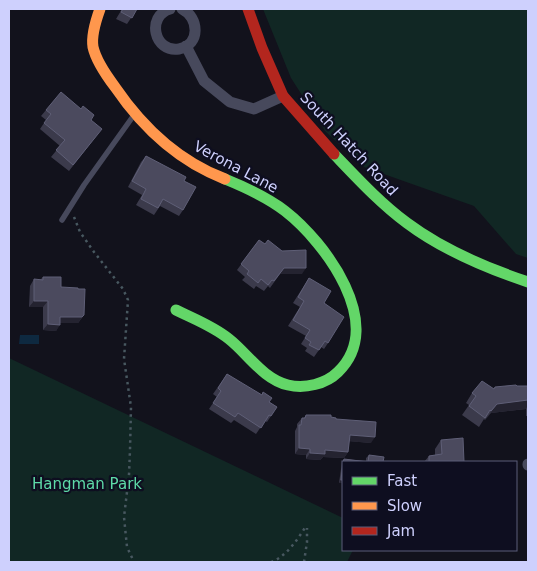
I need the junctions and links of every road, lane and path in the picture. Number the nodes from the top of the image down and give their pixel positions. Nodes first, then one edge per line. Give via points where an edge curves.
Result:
1 (100, 9) edge
2 (150, 9) edge
3 (169, 9) edge
4 (182, 9) edge
5 (248, 9) edge
6 (157, 20) junction
7 (186, 46) junction
8 (283, 96) junction
9 (136, 114) junction
10 (71, 206) junction
11 (62, 220) dead end
12 (528, 282) edge
13 (176, 310) dead end
14 (134, 562) edge
15 (271, 562) edge
16 (304, 562) edge

1 - 9 street, Verona Lane via 92,44 101,66
2 - 6 street
3 - 6 street
4 - 7 street via 190,14 196,28 195,35
5 - 8 street, South Hatch Road
6 - 7 street via 156,36 162,44 172,48
7 - 8 street via 204,81 230,102 254,109
8 - 12 street, South Hatch Road via 330,150 408,224 457,254 495,272
9 - 10 lane
9 - 13 street, Verona Lane via 174,151 206,171 260,194 290,214 318,243 340,274 354,305 357,332 353,350 342,371 322,383 299,387 277,380 257,368 220,331
10 - 11 lane
10 - 14 path via 80,232 128,300 124,359 131,407 124,517 127,548
15 - 16 path via 293,545 306,526

